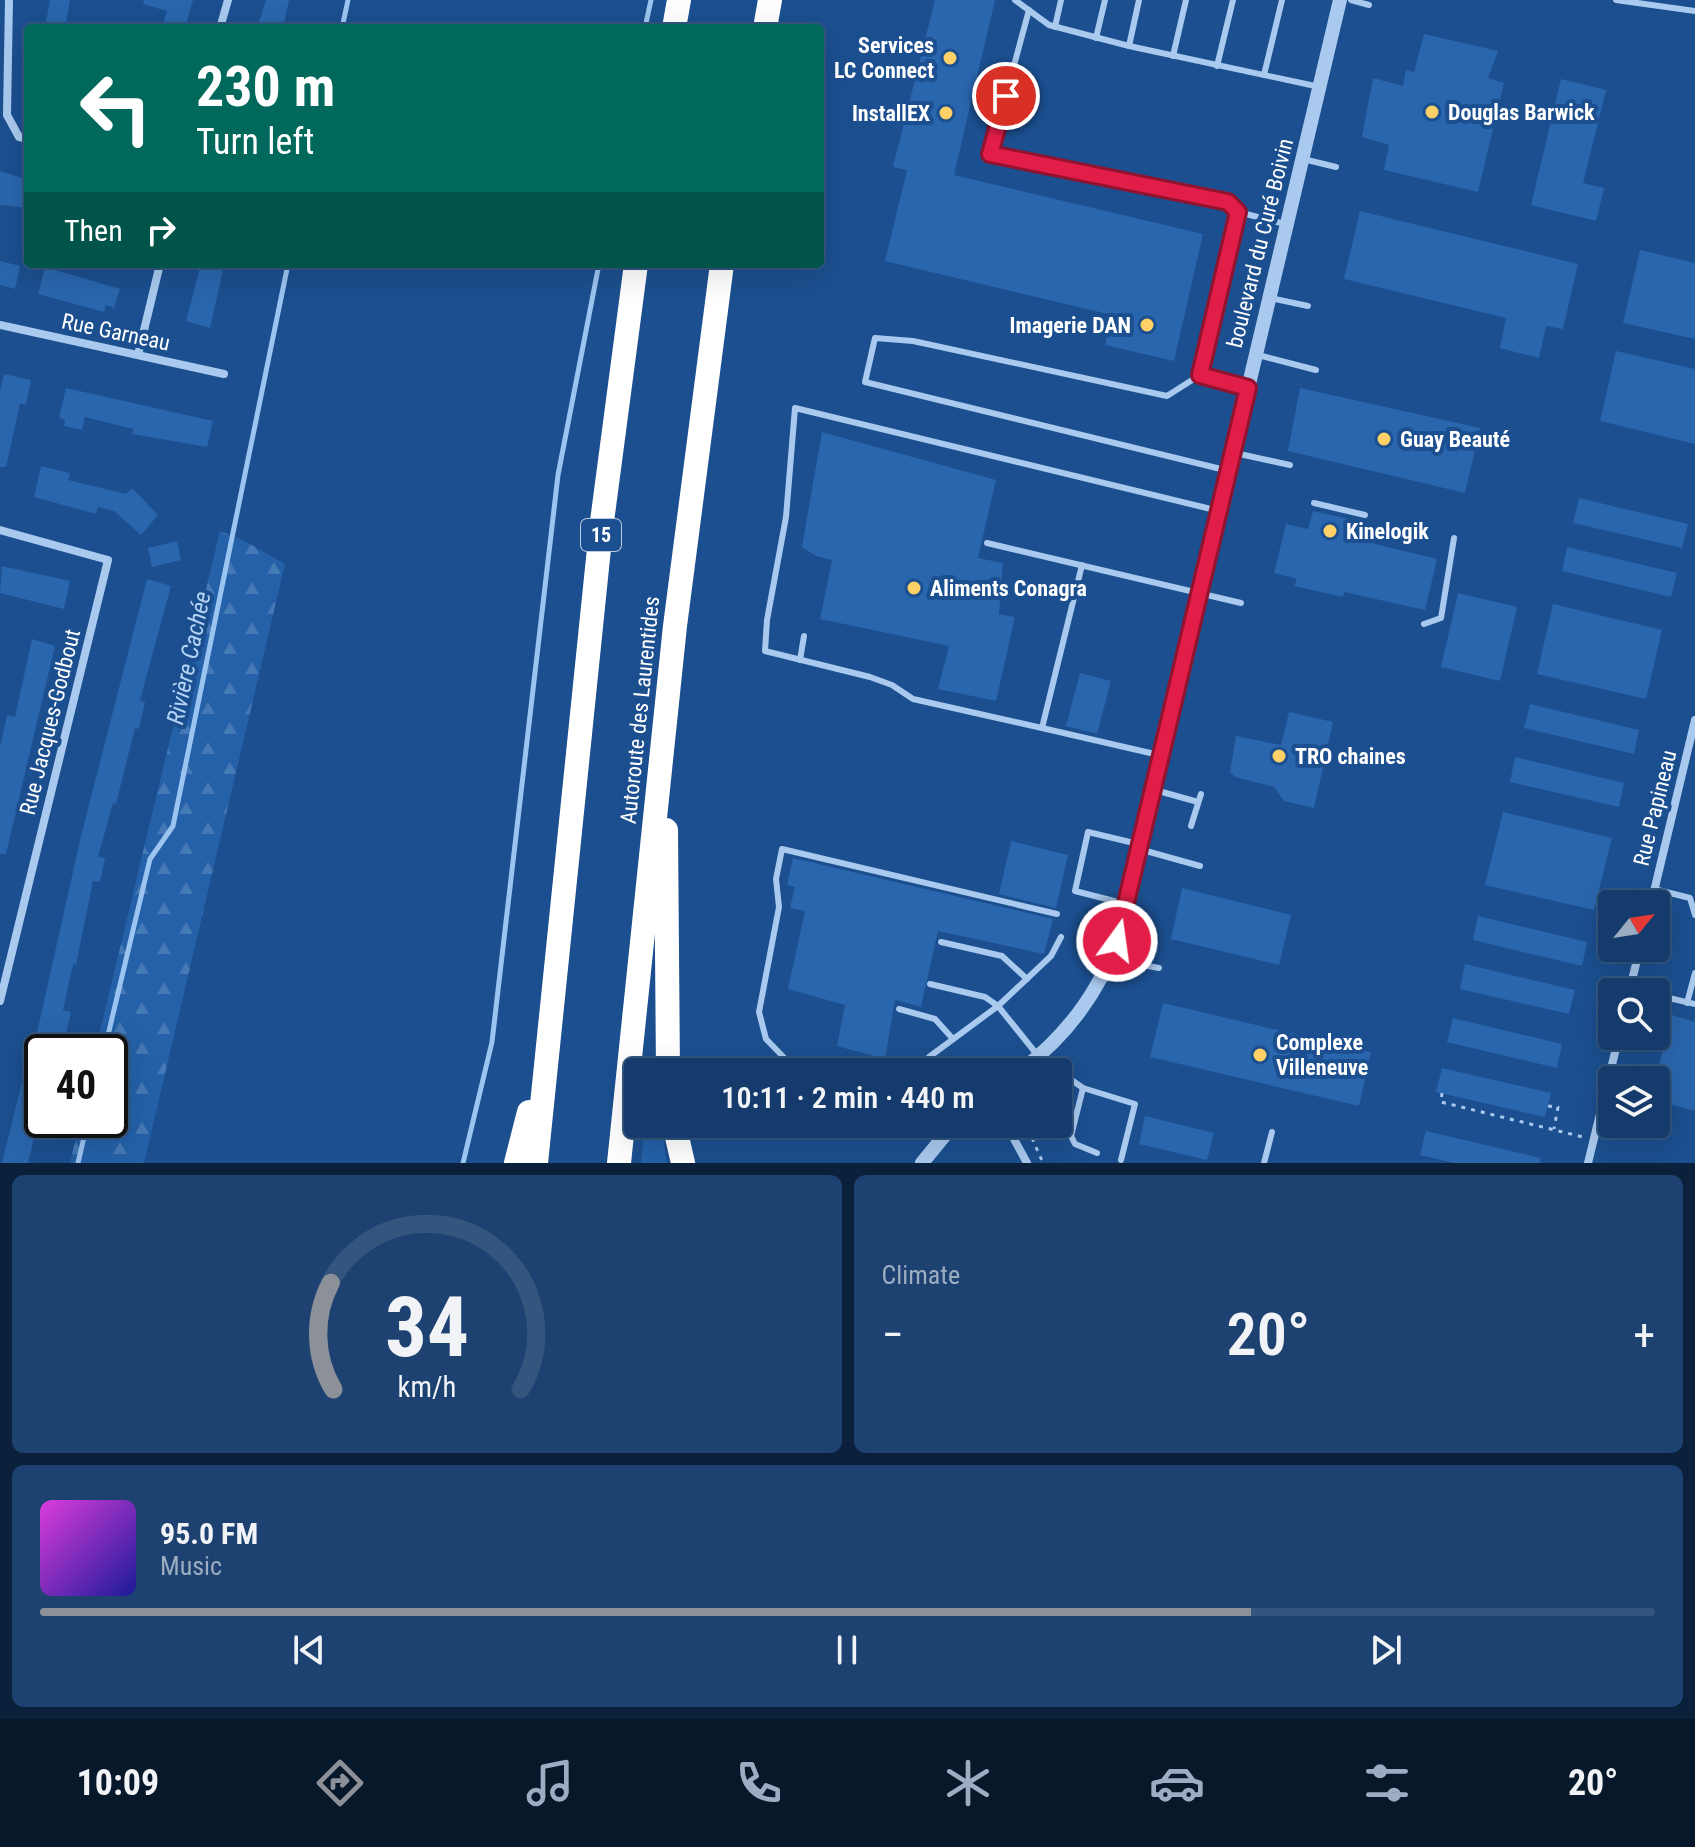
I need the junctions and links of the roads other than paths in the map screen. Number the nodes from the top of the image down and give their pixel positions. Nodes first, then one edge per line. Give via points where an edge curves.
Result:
1 (9, 0) edge
2 (228, 0) edge
3 (679, 0) edge
4 (770, 0) edge
5 (1015, 0) edge
6 (1061, 0) edge
7 (1105, 0) edge
8 (1139, 0) edge
9 (1186, 0) edge
10 (1233, 0) edge
11 (1282, 0) edge
12 (1340, 0) edge
13 (1351, 0) edge
14 (1616, 0) edge
15 (1369, 6) edge
16 (1029, 10) junction
17 (1695, 11) edge
18 (221, 24) edge
19 (675, 24) edge
20 (766, 24) edge
21 (1055, 27) junction
22 (1096, 38) junction
23 (1129, 46) junction
24 (1173, 56) junction
25 (1217, 66) junction
26 (1264, 75) junction
27 (1320, 87) junction
28 (24, 138) edge
29 (1303, 159) junction
30 (1336, 167) dead end
31 (1238, 212) junction
32 (1288, 225) junction
33 (159, 268) edge
34 (635, 268) edge
35 (721, 268) edge
36 (1270, 298) junction
37 (1308, 306) dead end
38 (0, 325) edge
39 (1255, 354) junction
40 (138, 355) junction
41 (1316, 370) dead end
42 (224, 374) dead end
43 (1200, 375) junction
44 (1248, 388) junction
45 (1233, 452) junction
46 (1290, 465) dead end
47 (1229, 471) junction
48 (1314, 503) dead end
49 (1219, 511) junction
50 (1365, 515) dead end
51 (0, 530) edge
52 (1454, 538) dead end
53 (987, 543) dead end
54 (1082, 565) junction
55 (1200, 595) junction
56 (1241, 603) dead end
57 (1424, 624) dead end
58 (804, 636) dead end
59 (800, 660) junction
60 (666, 700) junction
61 (1695, 720) edge
62 (1042, 728) junction
63 (1161, 755) junction
64 (1153, 790) junction
65 (1191, 826) dead end
66 (1140, 847) junction
67 (1200, 866) dead end
68 (1654, 889) joint
69 (1126, 904) junction
70 (1057, 914) dead end
71 (1695, 915) edge
72 (1061, 937) dead end
73 (941, 942) dead end
74 (1110, 959) junction
75 (1159, 968) dead end
76 (1695, 973) edge
77 (1027, 979) junction
78 (930, 984) dead end
79 (1670, 999) edge
80 (0, 1001) edge
81 (1691, 1004) edge
82 (998, 1006) junction
83 (899, 1009) dead end
84 (953, 1039) junction
85 (548, 1044) junction
86 (1616, 1050) edge
87 (1039, 1057) junction
88 (668, 1058) edge
89 (784, 1058) edge
90 (928, 1058) edge
91 (1083, 1088) junction
92 (1272, 1132) dead end
93 (677, 1138) edge
94 (943, 1138) edge
95 (1014, 1138) edge
96 (1097, 1153) dead end
97 (1121, 1160) dead end
98 (516, 1163) edge
99 (536, 1163) edge
100 (619, 1163) edge
101 (683, 1163) edge
102 (922, 1163) edge
103 (1027, 1163) edge
104 (1264, 1163) edge
105 (1588, 1163) edge

1 - 28 street via 7,115
2 - 18 street
3 - 19 highway
4 - 20 highway
5 - 16 lane
6 - 21 lane
7 - 22 lane
8 - 23 lane
9 - 24 lane
10 - 25 lane
11 - 26 lane
12 - 27 street, boulevard du Curé Boivin
13 - 15 lane
14 - 17 lane
16 - 21 lane
16 - 31 lane via 990,154 1228,202
21 - 22 lane
22 - 23 lane
23 - 24 lane
24 - 25 lane
25 - 26 lane
26 - 27 lane
27 - 29 street, boulevard du Curé Boivin
29 - 30 lane
29 - 32 street, boulevard du Curé Boivin
31 - 32 lane
31 - 43 lane
32 - 36 street, boulevard du Curé Boivin
33 - 40 street
34 - 85 highway, 15 via 601,529
35 - 60 highway, Autoroute des Laurentides
36 - 37 lane
36 - 39 street, boulevard du Curé Boivin
38 - 40 street, Rue Garneau
39 - 41 lane
39 - 44 street, boulevard du Curé Boivin
40 - 42 street, Rue Garneau
43 - 44 lane
43 - 47 lane via 1167,396 913,341 875,338 865,382
44 - 45 street, boulevard du Curé Boivin
45 - 46 lane
45 - 47 street, boulevard du Curé Boivin
47 - 49 street, boulevard du Curé Boivin
48 - 50 lane
49 - 55 street, boulevard du Curé Boivin
49 - 59 lane via 795,408 786,517 765,651
51 - 80 street, Rue Jacques-Godbout via 108,560
52 - 57 lane via 1441,618
53 - 54 lane
54 - 55 lane
54 - 62 lane
55 - 56 lane
55 - 63 street, boulevard du Curé Boivin
58 - 59 lane
59 - 62 lane via 881,681 913,699
60 - 88 highway
60 - 100 highway, Autoroute des Laurentides
61 - 68 street, Rue Papineau
62 - 63 lane
63 - 64 street, boulevard du Curé Boivin
64 - 65 lane via 1199,798
64 - 66 street, boulevard du Curé Boivin
66 - 67 lane
66 - 69 street, boulevard du Curé Boivin
66 - 69 lane via 1088,832 1075,891
68 - 71 lane via 1690,898
69 - 74 street, boulevard du Curé Boivin
70 - 89 lane via 782,849 776,879 779,907 759,1012 766,1039
72 - 77 lane via 1051,956
73 - 77 lane via 1002,956
74 - 75 lane
74 - 87 street, boulevard du Curé Boivin via 1083,1008
76 - 81 lane
77 - 82 lane
78 - 82 lane via 985,997
79 - 81 lane
82 - 84 lane
82 - 87 lane
83 - 84 lane via 935,1019
84 - 90 lane
85 - 98 highway
85 - 99 highway, 15
86 - 105 street
87 - 91 lane
91 - 96 lane via 1071,1136 1075,1144
91 - 97 lane via 1135,1104
92 - 104 lane
93 - 101 highway
94 - 102 street
95 - 103 street

